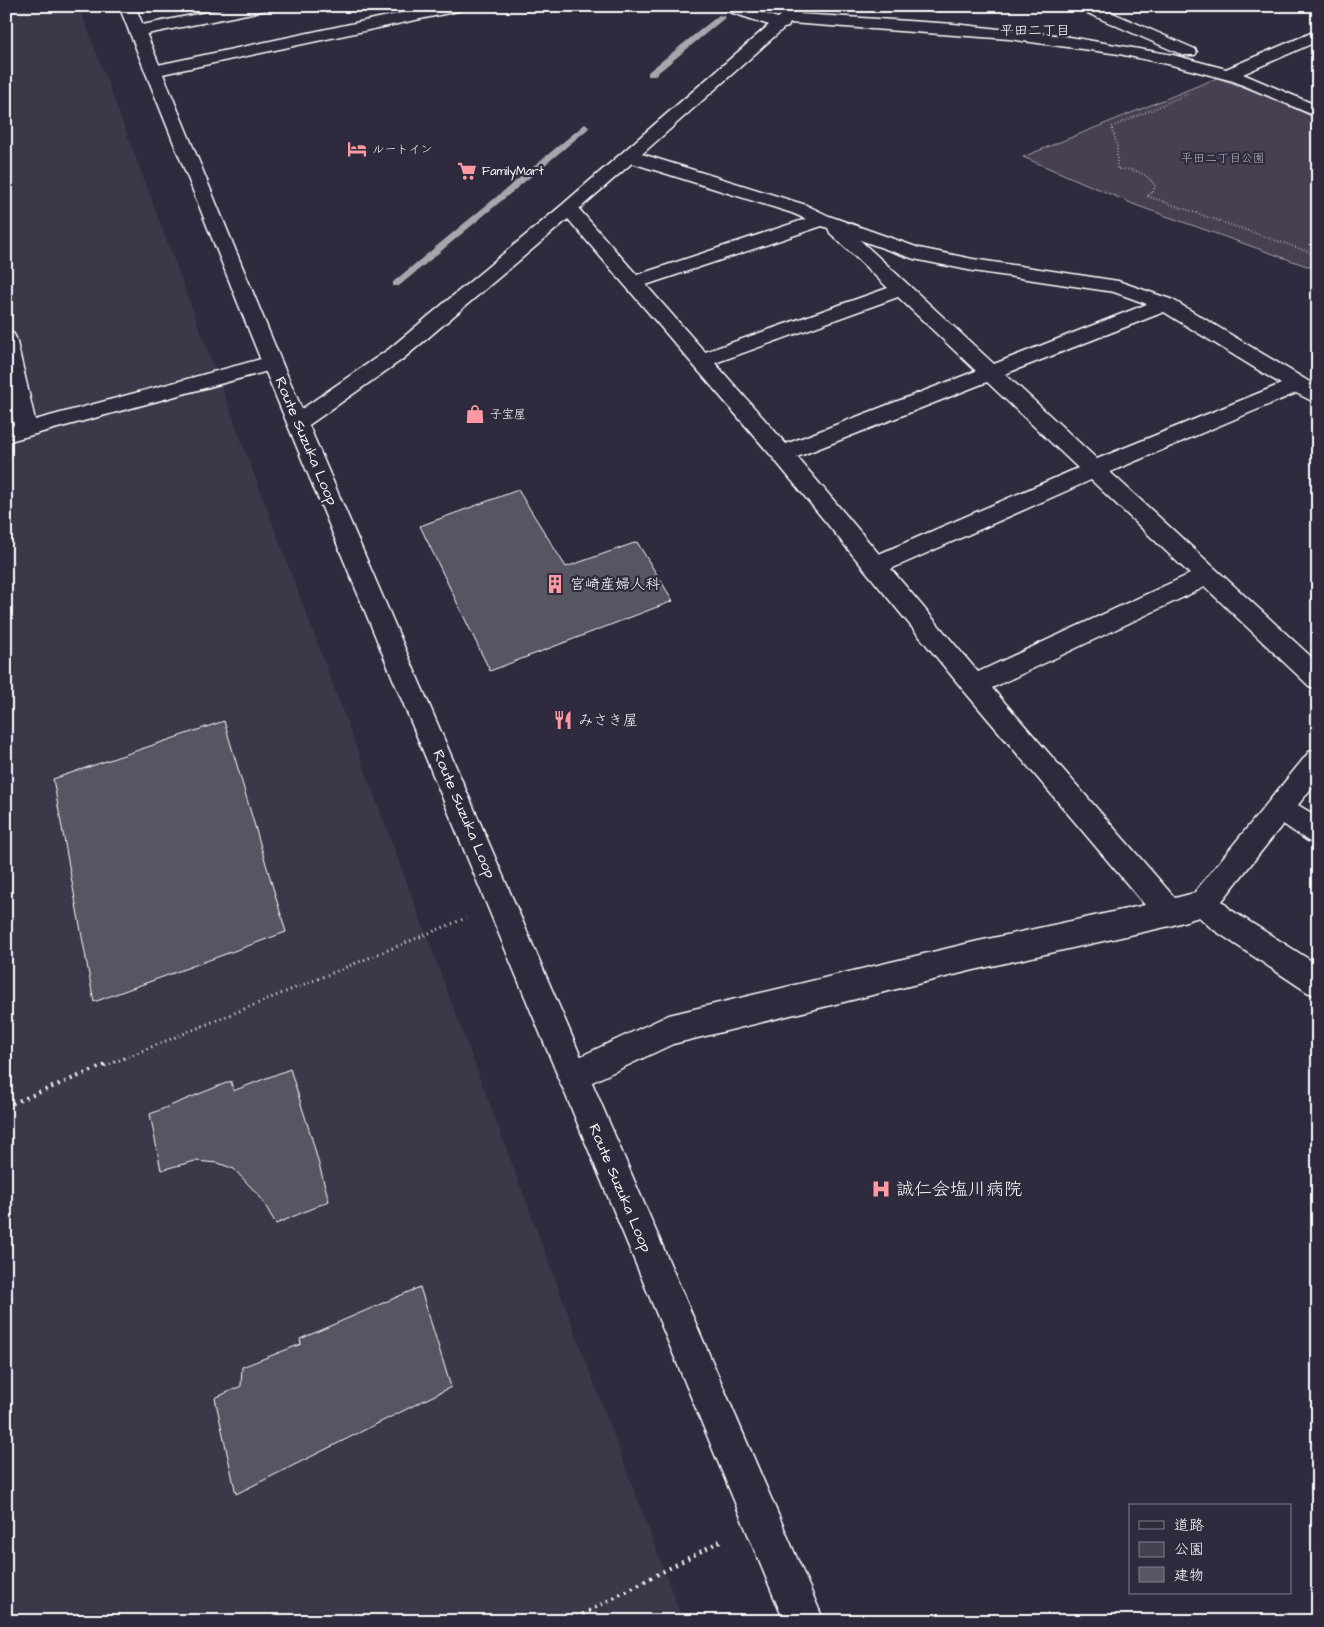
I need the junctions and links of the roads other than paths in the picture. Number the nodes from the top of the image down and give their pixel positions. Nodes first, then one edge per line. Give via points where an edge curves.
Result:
1 (262, 6) edge
2 (458, 6) edge
3 (726, 6) edge
4 (1083, 6) edge
5 (790, 16) edge
6 (132, 18) edge
7 (1318, 36) edge
8 (153, 71) junction
9 (1230, 74) junction
10 (1318, 112) edge
11 (628, 156) junction
12 (570, 209) junction
13 (826, 221) junction
14 (634, 283) junction
15 (900, 290) junction
16 (1166, 304) junction
17 (6, 338) edge
18 (701, 361) junction
19 (272, 362) junction
20 (988, 373) junction
21 (1297, 385) junction
22 (1318, 397) edge
23 (298, 422) junction
24 (16, 433) edge
25 (782, 454) junction
26 (1093, 470) junction
27 (875, 566) junction
28 (1207, 576) junction
29 (1318, 679) edge
30 (974, 685) junction
31 (1318, 760) edge
32 (1281, 808) junction
33 (1318, 832) edge
34 (1203, 903) junction
35 (1170, 913) junction
36 (1318, 982) edge
37 (573, 1076) junction
38 (804, 1621) edge

1 - 6 street
2 - 8 street
3 - 5 street
4 - 9 street via 1187,51
5 - 9 street via 1037,37 1106,47
5 - 11 street
6 - 8 street, Route Suzuka Loop
7 - 9 street
8 - 19 street, Route Suzuka Loop
9 - 10 street
11 - 12 street
11 - 13 street via 799,209
12 - 14 street
12 - 23 street via 396,354
13 - 14 street
13 - 15 street
13 - 16 street via 914,253 1118,287
14 - 18 street
15 - 18 street
15 - 20 street
16 - 20 street
16 - 21 street
17 - 24 street
18 - 25 street
19 - 23 street, Route Suzuka Loop
19 - 24 street
20 - 25 street
20 - 26 street
21 - 22 street
21 - 26 street
23 - 37 street, Route Suzuka Loop
25 - 27 street
26 - 27 street
26 - 28 street
27 - 30 street
28 - 29 street
28 - 30 street
30 - 35 street
31 - 32 street
32 - 33 street
32 - 34 street
34 - 35 street
34 - 36 street via 1221,919
35 - 37 street via 974,956 669,1030
37 - 38 street, Route Suzuka Loop

